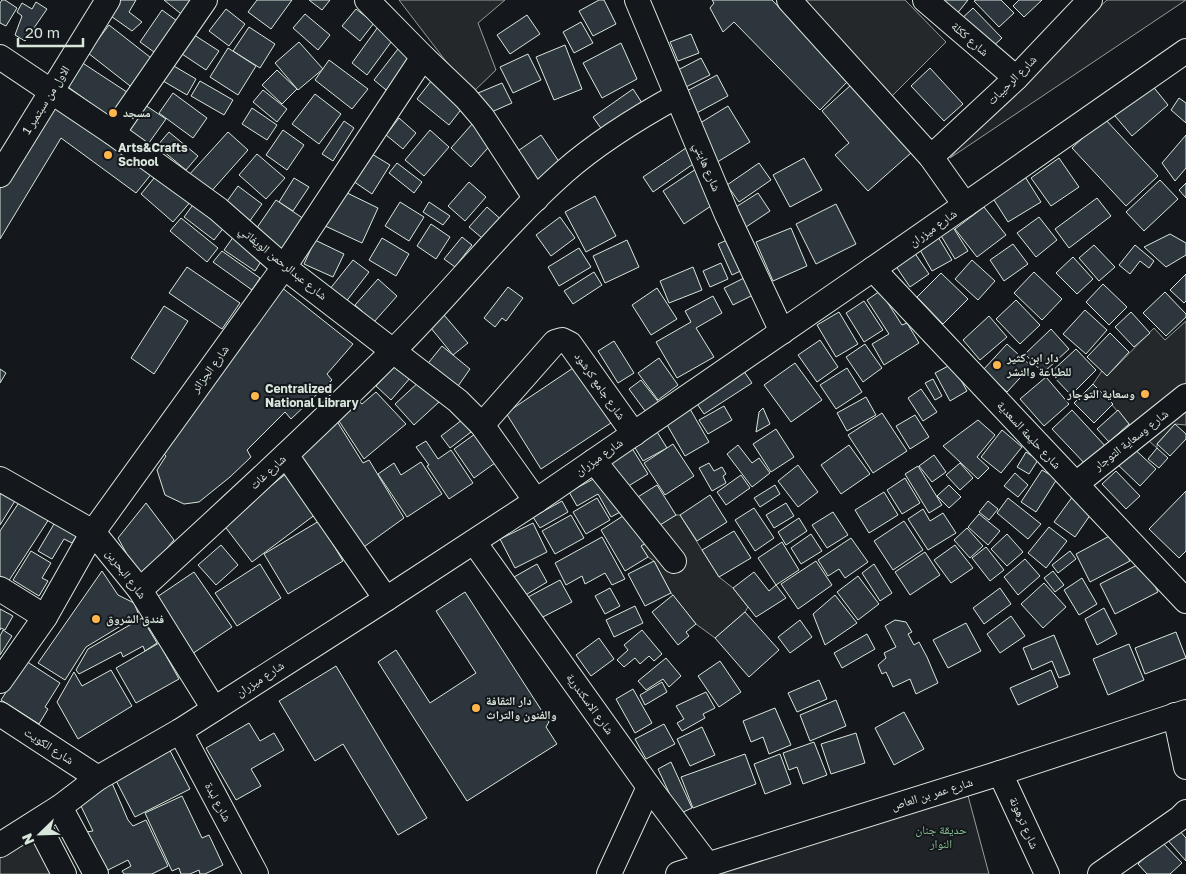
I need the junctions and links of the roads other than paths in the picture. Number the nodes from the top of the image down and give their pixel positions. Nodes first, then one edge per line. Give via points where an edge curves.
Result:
1 (108, 0) edge
2 (204, 0) edge
3 (367, 0) edge
4 (789, 0) edge
5 (925, 0) edge
6 (1090, 0) edge
7 (639, 1) edge
8 (1184, 56) edge
9 (0, 57) edge
10 (423, 57) junction
11 (1016, 78) junction
12 (52, 91) junction
13 (677, 96) junction
14 (113, 133) junction
15 (931, 157) junction
16 (0, 175) edge
17 (536, 199) junction
18 (966, 204) junction
19 (284, 266) junction
20 (873, 269) junction
21 (782, 332) junction
22 (394, 351) junction
23 (1186, 396) edge
24 (482, 425) junction
25 (634, 434) junction
26 (286, 455) junction
27 (594, 461) junction
28 (0, 479) edge
29 (1076, 484) junction
30 (536, 501) junction
31 (93, 532) junction
32 (474, 542) junction
33 (674, 561) dead end
34 (0, 589) edge
35 (140, 590) junction
36 (1184, 596) edge
37 (386, 599) junction
38 (44, 617) junction
39 (0, 681) edge
40 (214, 709) junction
41 (0, 714) edge
42 (1180, 714) edge
43 (180, 731) junction
44 (1186, 767) edge
45 (1000, 773) junction
46 (98, 778) junction
47 (649, 787) junction
48 (60, 807) junction
49 (1186, 812) edge
50 (37, 822) junction
51 (0, 845) edge
52 (708, 865) junction
53 (64, 874) edge
54 (96, 874) edge
55 (256, 874) edge
56 (609, 874) edge
57 (678, 874) edge
58 (1047, 874) edge
59 (1100, 874) edge

1 - 12 street, الاول من سبتمبر 1
2 - 14 street
3 - 10 street
4 - 15 street
5 - 11 street, شارع ككلة
6 - 11 street, شارع الرحيبات
7 - 13 street, شارع هايتي
8 - 18 street, شارع ميزران
9 - 12 street, شارع عبدالرحمن الويفاتي
10 - 17 street via 483,118
10 - 19 street, شارع الجزائر
11 - 15 street, شارع الرحيبات
12 - 14 street, شارع عبدالرحمن الويفاتي
12 - 16 street, الاول من سبتمبر 1
13 - 17 street, شارع غات via 591,150
13 - 21 street, شارع هايتي via 727,215
14 - 19 street, شارع عبدالرحمن الويفاتي via 218,208
15 - 18 street
17 - 22 street, شارع غات
18 - 20 street, شارع ميزران
19 - 22 street, شارع عبدالرحمن الويفاتي
19 - 31 street, شارع الجزائر
20 - 21 street, شارع ميزران
20 - 29 street, شارع حليمة السعدية
21 - 25 street, شارع ميزران
22 - 24 street, شارع عبدالرحمن الويفاتي via 458,401
22 - 26 street, شارع غات
23 - 29 street, شارع وسعاية التوجار
24 - 25 street, شارع جامع كرشود via 555,342 562,340 570,344
24 - 30 street, شارع عبدالرحمن الويفاتي
25 - 27 street, شارع ميزران
26 - 35 street, شارع غات
26 - 37 street
27 - 30 street, شارع ميزران
27 - 33 street
28 - 31 street, شارع البحرين
29 - 36 street, شارع حليمة السعدية
30 - 32 street, شارع ميزران
31 - 35 street, شارع البحرين
31 - 38 street, شارع الجزائر
32 - 37 street, شارع ميزران
32 - 47 street, شارع الاسكندرية
34 - 38 street
35 - 40 street, شارع البحرين
37 - 40 street, شارع ميزران
38 - 39 street, شارع الجزائر
40 - 43 street, شارع ميزران
41 - 46 street, شارع الكويت
42 - 44 street
42 - 45 street, شارع عمر بن العاص
43 - 46 street, شارع ميزران
43 - 55 street, شارع لبدة
45 - 52 street, شارع عمر بن العاص
45 - 58 street, شارع ترهونة
46 - 48 street, شارع ميزران
47 - 52 street, شارع الاسكندرية
47 - 56 street
48 - 50 street, شارع ميزران
48 - 54 street
49 - 59 street
50 - 51 street, شارع ميزران
50 - 53 street
52 - 57 street, شارع عمر بن العاص

